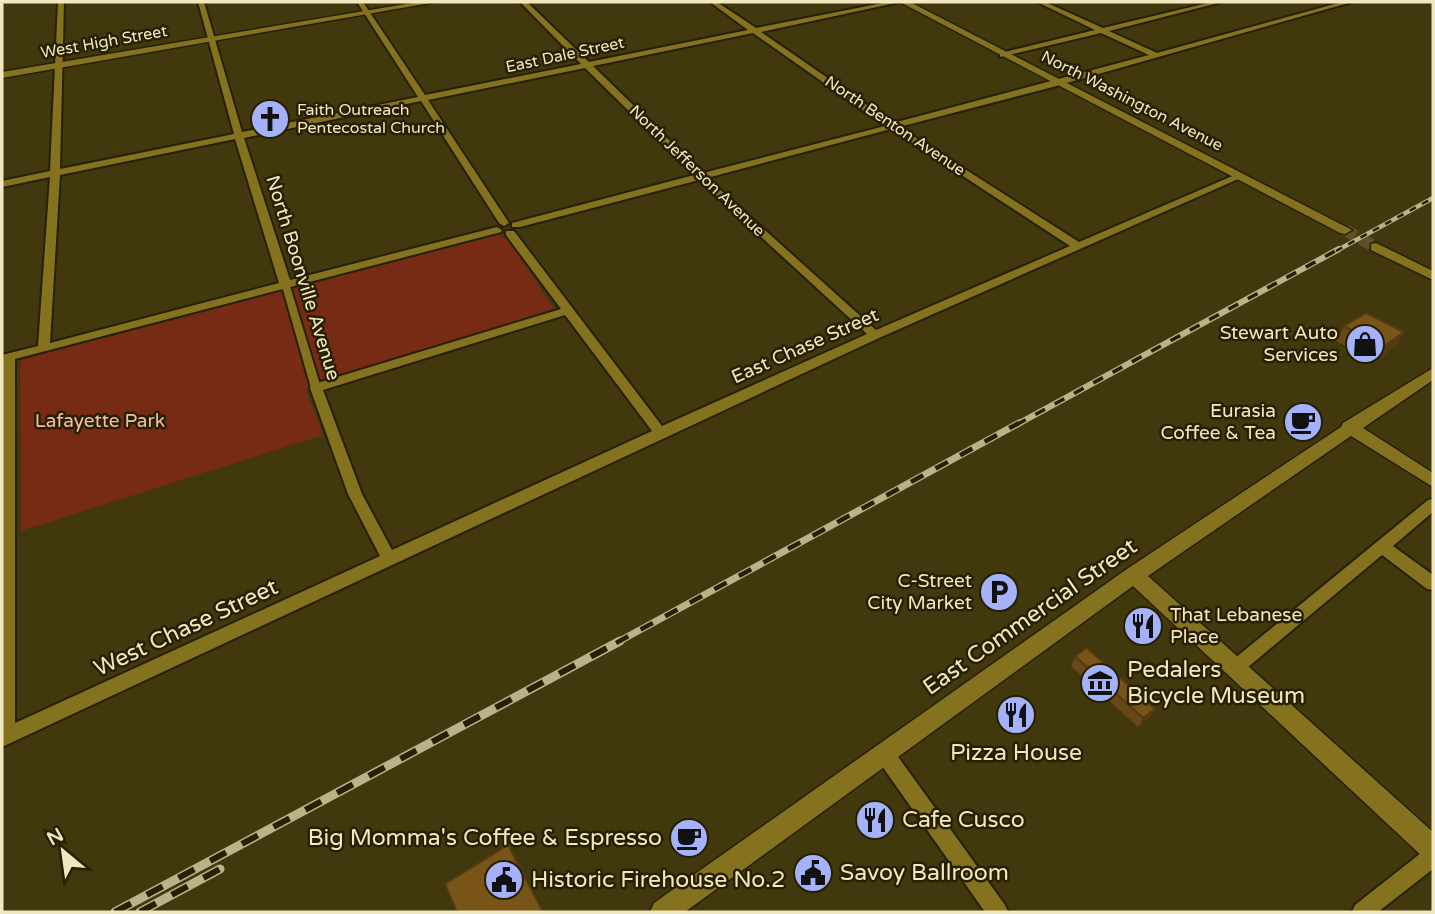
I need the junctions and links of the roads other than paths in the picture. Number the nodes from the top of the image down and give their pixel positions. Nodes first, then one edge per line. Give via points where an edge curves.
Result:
1 (61, 2) edge
2 (201, 2) edge
3 (360, 2) edge
4 (432, 2) edge
5 (523, 2) edge
6 (713, 2) edge
7 (897, 2) edge
8 (904, 2) edge
9 (1040, 2) edge
10 (1192, 2) edge
11 (1219, 2) edge
12 (1349, 2) edge
13 (1202, 6) junction
14 (367, 13) junction
15 (755, 31) junction
16 (1102, 31) junction
17 (211, 39) junction
18 (1003, 54) junction
19 (1155, 55) junction
20 (588, 65) junction
21 (58, 66) junction
22 (2, 75) edge
23 (1057, 83) junction
24 (423, 99) junction
25 (893, 127) junction
26 (239, 136) junction
27 (55, 173) junction
28 (1240, 176) junction
29 (701, 177) junction
30 (2, 184) edge
31 (507, 228) junction
32 (1345, 230) tunnel mouth
33 (1079, 247) junction
34 (1376, 247) tunnel mouth
35 (1433, 276) edge
36 (286, 286) junction
37 (568, 310) junction
38 (875, 335) junction
39 (44, 348) junction
40 (5, 358) edge
41 (1433, 373) edge
42 (316, 388) junction
43 (1349, 427) junction
44 (660, 433) junction
45 (1433, 481) edge
46 (1433, 504) edge
47 (1383, 547) junction
48 (388, 559) junction
49 (1134, 575) junction
50 (1433, 584) edge
51 (1235, 667) junction
52 (4, 737) edge
53 (884, 753) junction
54 (1433, 849) edge
55 (1433, 856) edge
56 (663, 912) edge
57 (998, 912) edge
58 (1362, 912) edge

1 - 21 street
2 - 17 street, North Boonville Avenue
3 - 14 street
4 - 14 street, West High Street
5 - 20 street, North Jefferson Avenue
6 - 15 street, North Benton Avenue
7 - 15 street, East Dale Street
8 - 18 street, North Washington Avenue
9 - 16 street
10 - 13 street
11 - 13 street
12 - 19 street
13 - 16 street
14 - 17 street, West High Street
14 - 24 street
15 - 20 street, East Dale Street
15 - 25 street, North Benton Avenue
16 - 18 street
16 - 19 street
17 - 21 street, West High Street
17 - 26 street, North Boonville Avenue
18 - 23 street, North Washington Avenue
19 - 23 street
20 - 24 street, East Dale Street
20 - 29 street, North Jefferson Avenue
21 - 22 street, West High Street
21 - 27 street
23 - 25 street
23 - 28 street, North Washington Avenue
24 - 26 street, East Dale Street
24 - 31 street
25 - 29 street
25 - 33 street, North Benton Avenue
26 - 27 street, East Dale Street
26 - 36 street, North Boonville Avenue
27 - 30 street, East Dale Street
27 - 39 street
28 - 32 street, North Washington Avenue
28 - 33 street, East Chase Street
29 - 31 street
29 - 38 street, North Jefferson Avenue
31 - 36 street
31 - 37 street
33 - 38 street, East Chase Street
34 - 35 street
36 - 39 street
36 - 42 street, North Boonville Avenue
37 - 42 street
37 - 44 street
38 - 44 street, East Chase Street
39 - 40 street
40 - 52 street
41 - 43 street, East Commercial Street
42 - 48 street, North Boonville Avenue via 355,494
43 - 45 street
43 - 49 street, East Commercial Street
44 - 48 street, East Chase Street
46 - 47 street
47 - 50 street
47 - 51 street
48 - 52 street, West Chase Street
49 - 51 street
49 - 53 street, East Commercial Street
51 - 54 street
53 - 56 street, East Commercial Street
53 - 57 street
55 - 58 street

